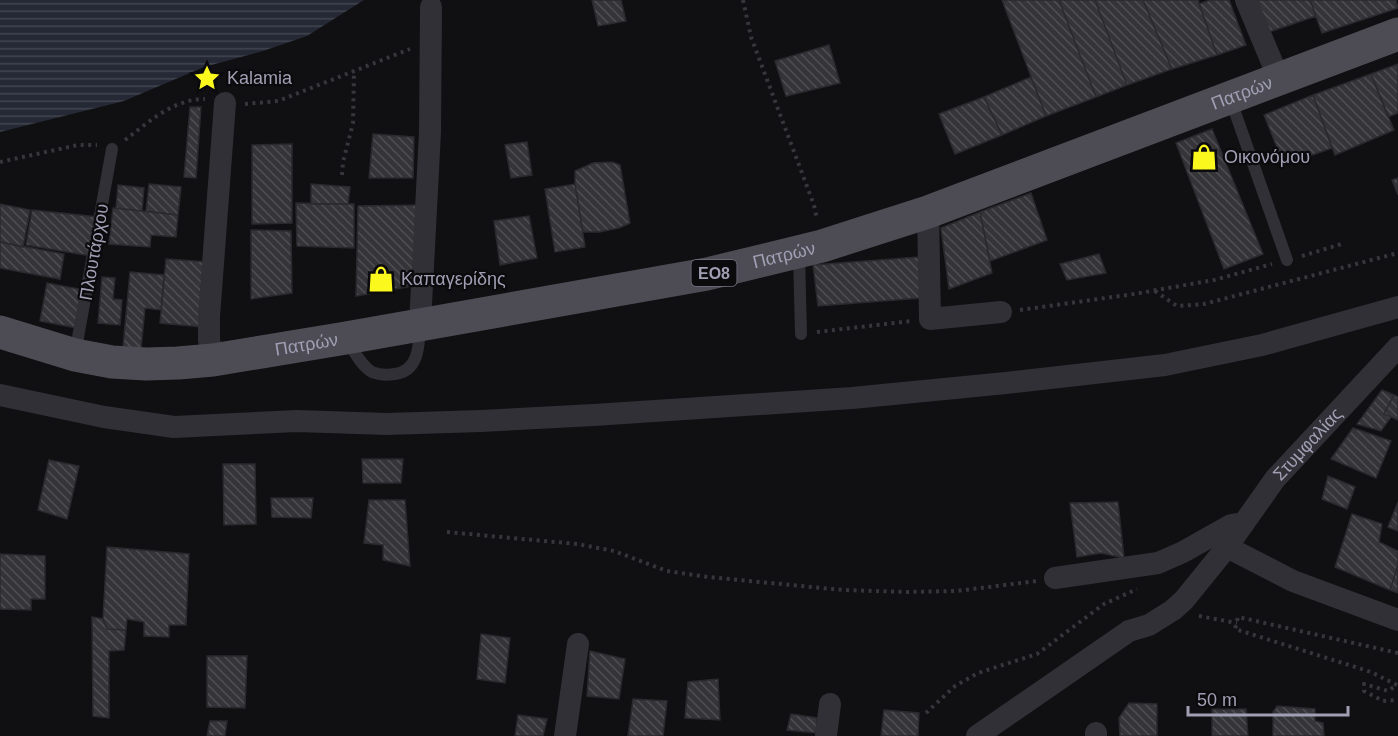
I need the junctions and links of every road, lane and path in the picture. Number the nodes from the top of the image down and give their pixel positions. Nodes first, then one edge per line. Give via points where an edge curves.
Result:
1 (742, 0) edge
2 (1246, 0) edge
3 (431, 7) dead end
4 (1398, 34) edge
5 (430, 41) junction
6 (354, 72) junction
7 (1278, 79) junction
8 (1229, 97) junction
9 (225, 102) junction
10 (112, 149) junction
11 (0, 162) edge
12 (342, 175) dead end
13 (928, 212) junction
14 (1345, 243) dead end
15 (811, 249) junction
16 (1398, 253) edge
17 (1287, 260) junction
18 (1154, 291) junction
19 (1398, 307) edge
20 (1001, 312) joint
21 (930, 319) junction
22 (420, 324) junction
23 (0, 332) edge
24 (801, 334) joint
25 (346, 338) junction
26 (1398, 347) edge
27 (75, 355) junction
28 (213, 360) junction
29 (0, 395) edge
30 (1244, 523) junction
31 (447, 532) dead end
32 (1227, 547) junction
33 (1055, 579) joint
34 (1143, 587) dead end
35 (1173, 610) junction
36 (1398, 620) edge
37 (1237, 623) junction
38 (578, 644) dead end
39 (1398, 653) edge
40 (1398, 700) edge
41 (830, 704) dead end
42 (926, 713) dead end
43 (565, 736) edge
44 (826, 736) edge
45 (977, 736) edge

1 - 15 path via 751,37 814,205
2 - 7 street
3 - 5 street
4 - 7 main road, Πατρών / ΕΟ8
5 - 6 path
5 - 22 street via 430,132
6 - 9 path via 279,101 251,105
6 - 12 path via 353,123
7 - 8 main road, Πατρών / ΕΟ8
8 - 13 main road, Πατρών / ΕΟ8
8 - 17 lane
9 - 10 path via 183,101
9 - 28 street via 209,316
10 - 11 path via 78,145
10 - 27 lane, Πλουτάρχου
13 - 15 main road, Πατρών / ΕΟ8
13 - 21 street
14 - 17 path
15 - 22 main road, Πατρών / ΕΟ8 via 707,274
15 - 24 lane
16 - 18 path via 1204,304 1177,306
17 - 18 path
18 - 20 path
19 - 29 street via 1262,345 1165,365 852,398 583,416 387,423 297,421 174,428
20 - 21 street
21 - 24 path
22 - 25 main road, Πατρών / ΕΟ8
22 - 25 lane via 416,356 411,368 401,373 371,372
23 - 27 main road, Πατρών / ΕΟ8
25 - 28 main road, Πατρών / ΕΟ8
26 - 30 street, Στυμφαλίας via 1275,479
27 - 28 main road, Πατρών / ΕΟ8 via 146,364
30 - 32 street, Στυμφαλίας
30 - 33 street via 1231,525 1158,563
31 - 33 path via 577,544 614,551 667,571 843,590 956,591
32 - 35 street, Στυμφαλίας
32 - 36 street via 1293,581
34 - 42 path via 1104,604 1037,654 978,673 954,686
35 - 37 path
35 - 45 street, Στυμφαλίας via 1149,625 1129,631
37 - 39 path via 1238,617
37 - 40 path via 1234,629 1371,672 1397,685 1388,691 1364,684 1364,691 1383,701
38 - 43 street
41 - 44 street

